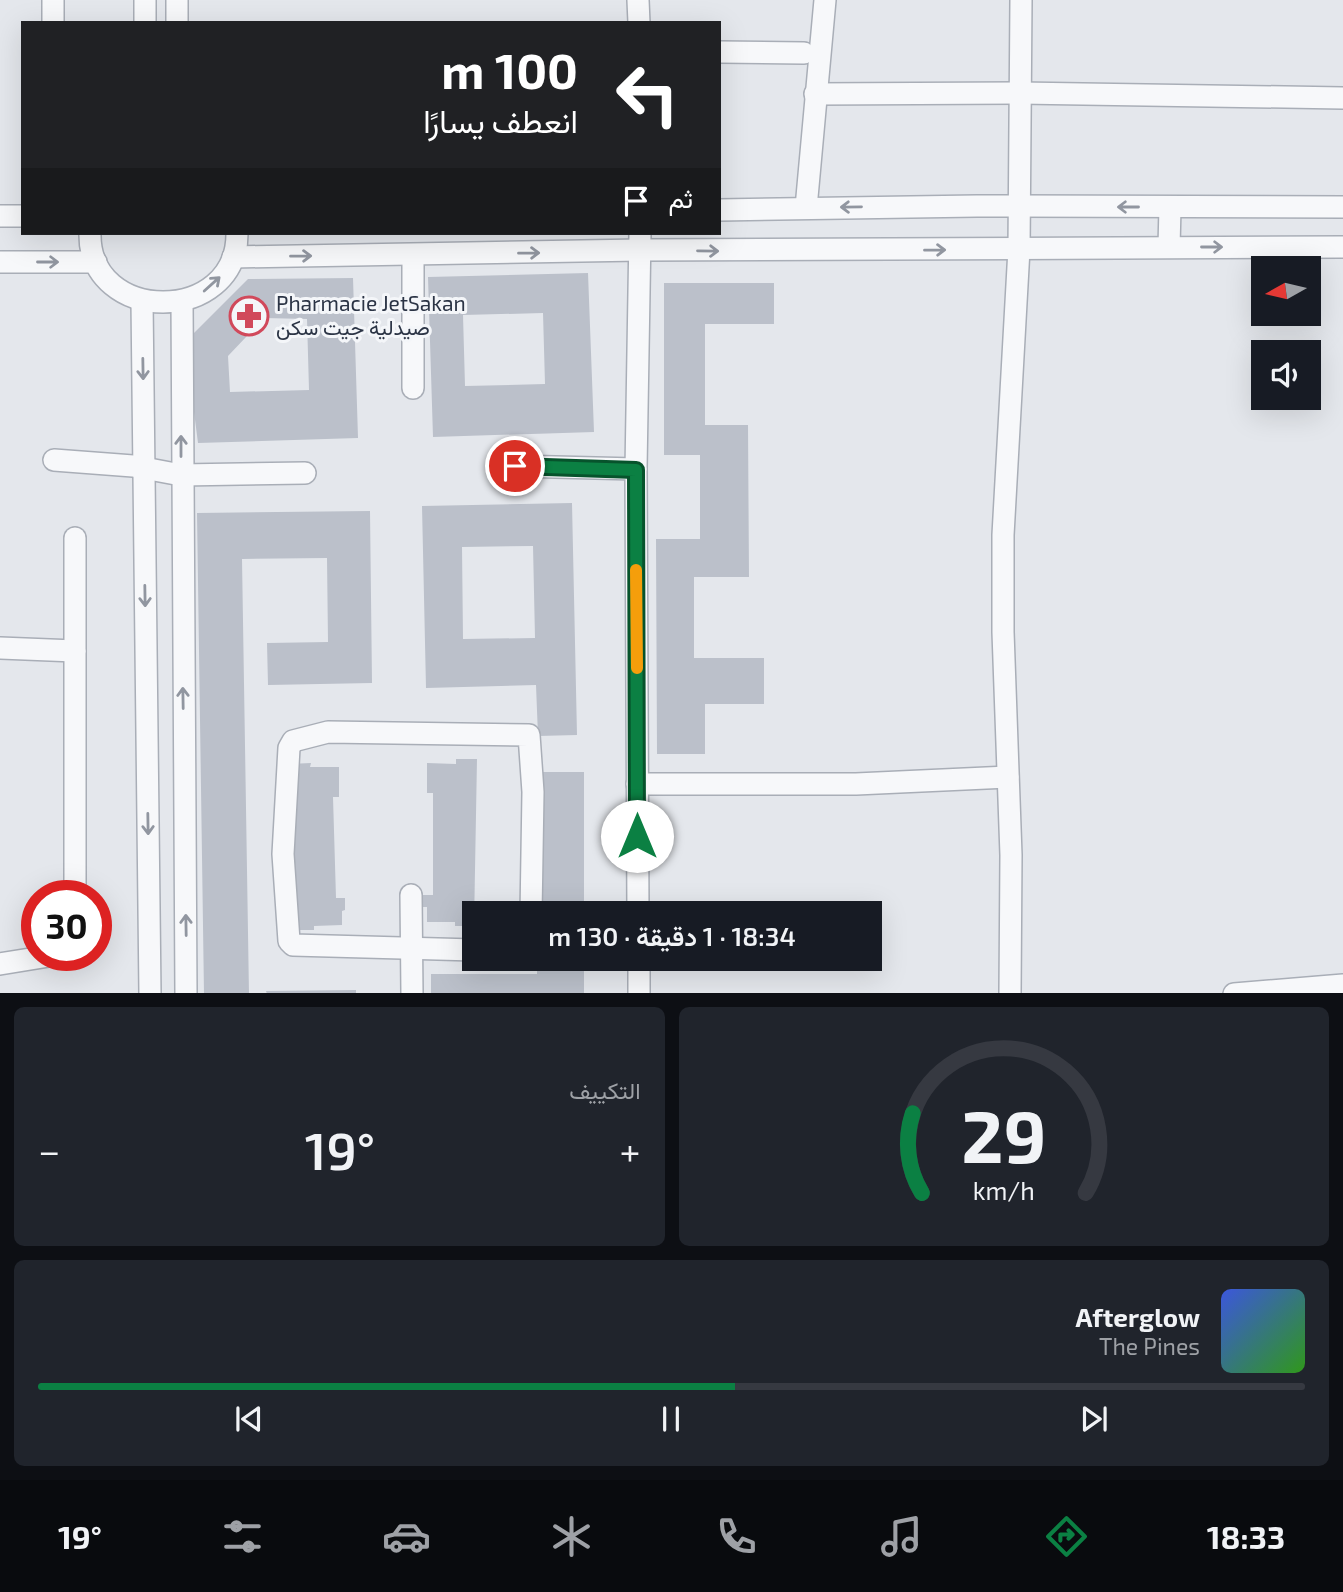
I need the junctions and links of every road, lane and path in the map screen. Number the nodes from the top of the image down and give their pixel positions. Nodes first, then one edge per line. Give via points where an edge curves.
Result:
1 (53, 0) edge
2 (145, 0) edge
3 (177, 0) edge
4 (638, 0) edge
5 (825, 0) edge
6 (1021, 0) edge
7 (53, 21) edge
8 (145, 21) edge
9 (177, 21) edge
10 (639, 21) edge
11 (721, 52) edge
12 (804, 53) dead end
13 (1020, 93) junction
14 (815, 94) junction
15 (1343, 98) edge
16 (1019, 206) junction
17 (1170, 207) junction
18 (806, 208) junction
19 (1343, 208) edge
20 (721, 210) edge
21 (0, 216) edge
22 (21, 216) edge
23 (90, 235) edge
24 (237, 235) edge
25 (640, 242) edge
26 (1169, 247) junction
27 (1343, 247) edge
28 (1019, 249) junction
29 (413, 255) junction
30 (233, 257) junction
31 (0, 262) edge
32 (96, 262) junction
33 (142, 301) junction
34 (182, 301) junction
35 (413, 388) dead end
36 (54, 460) dead end
37 (515, 466) dead end
38 (144, 469) junction
39 (636, 470) junction
40 (305, 473) dead end
41 (181, 475) junction
42 (75, 538) dead end
43 (0, 648) edge
44 (75, 651) junction
45 (1008, 777) junction
46 (637, 784) junction
47 (75, 880) edge
48 (411, 895) dead end
49 (531, 901) edge
50 (638, 901) edge
51 (412, 950) junction
52 (462, 950) edge
53 (21, 961) edge
54 (0, 964) edge
55 (639, 971) edge
56 (1343, 985) edge
57 (150, 993) edge
58 (186, 993) edge
59 (412, 993) edge
60 (639, 993) edge
61 (1010, 993) edge
62 (1234, 993) edge

1 - 7 street
2 - 8 street
3 - 9 street
4 - 10 street
5 - 14 street
6 - 13 street
11 - 12 street
13 - 14 street
13 - 15 street
13 - 16 street
14 - 18 street
17 -> 16 street
16 -> 18 street
16 - 28 street
17 - 19 street
17 - 26 street
18 - 20 street
21 - 22 street
23 - 32 street
24 - 30 street
25 -> 28 street
29 -> 25 street
25 - 39 street
26 -> 27 street
26 - 28 street
28 - 45 street via 1003,536
30 -> 29 street
29 - 35 street
34 -> 30 street via 204,292 221,277
31 -> 32 street
32 - 33 street via 115,286
33 - 34 street
33 -> 38 street
41 -> 34 street
36 - 38 street
37 - 39 street
38 - 41 street
38 -> 57 street
39 - 46 street
40 - 41 street
58 -> 41 street
42 - 44 street
43 - 44 street
44 - 47 street
45 - 46 street via 829,785
45 - 61 street
46 - 50 street
48 - 51 street
49 - 51 street via 533,792 528,735 328,732 293,741 284,855 289,941 298,946
51 - 52 street
51 - 59 street
53 - 54 street
55 - 60 street
56 - 62 street

